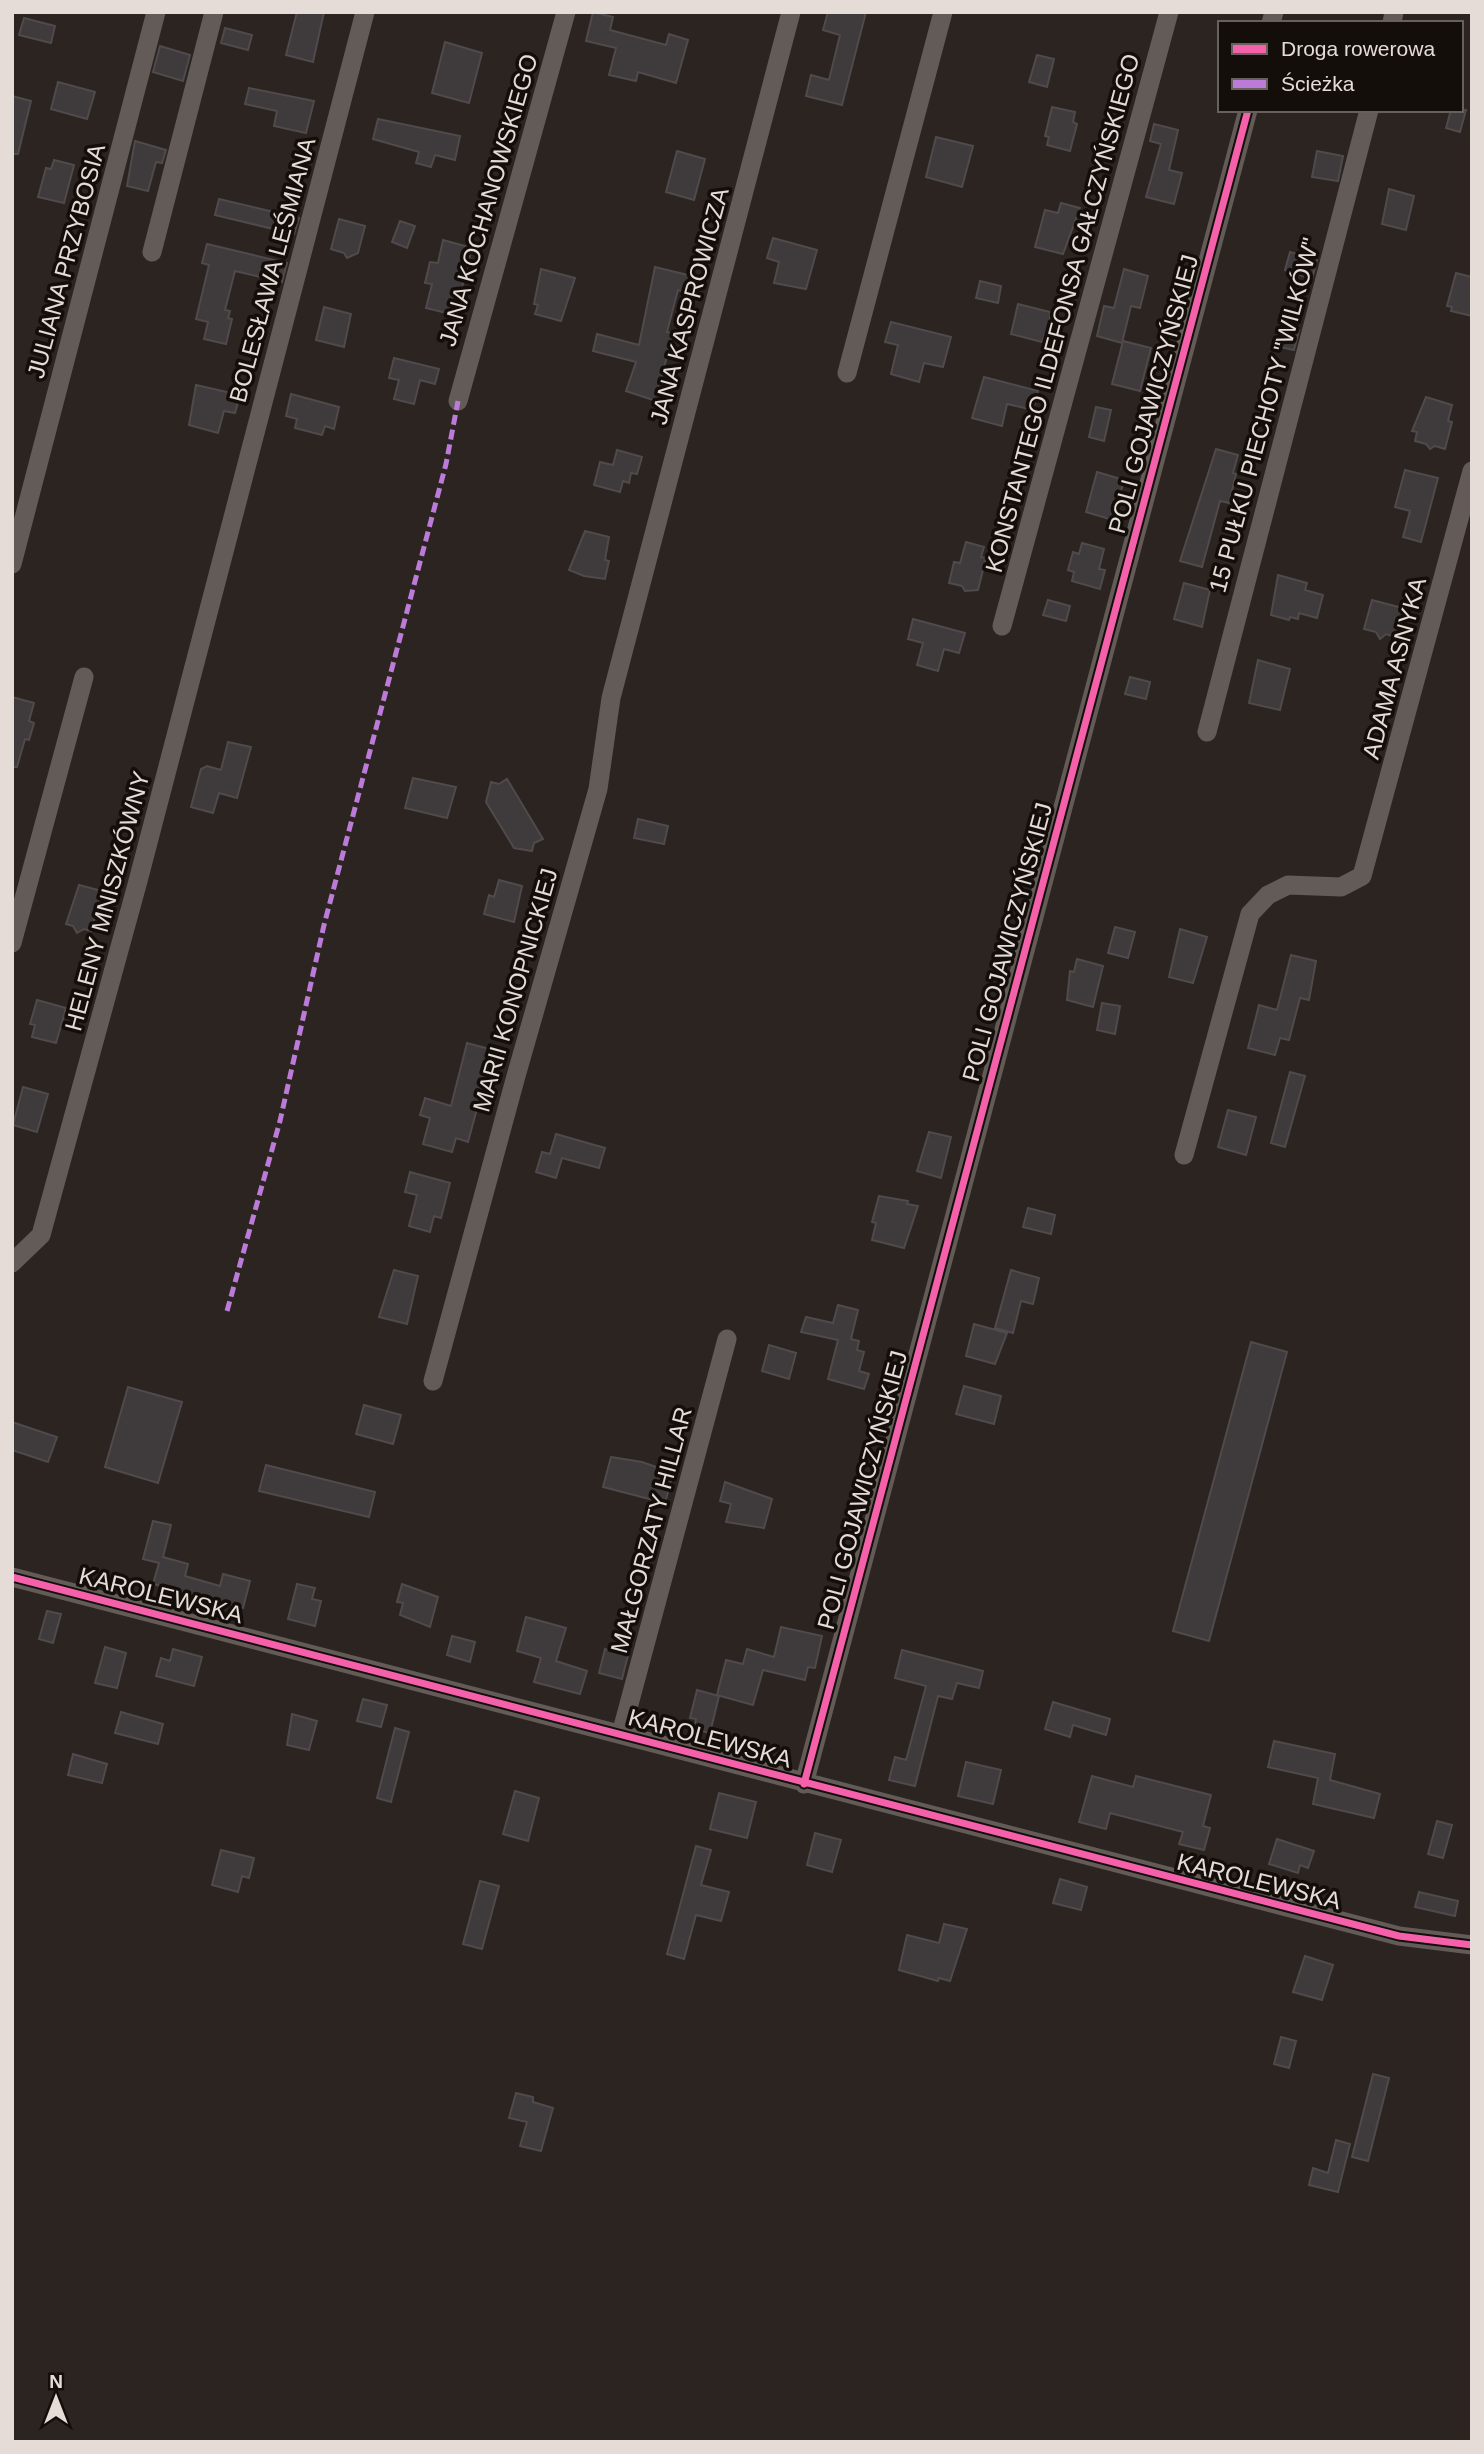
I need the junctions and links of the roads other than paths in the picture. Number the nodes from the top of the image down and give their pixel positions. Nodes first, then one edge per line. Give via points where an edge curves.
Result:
1 (156, 12) edge
2 (214, 12) edge
3 (365, 12) edge
4 (566, 12) edge
5 (791, 12) edge
6 (943, 12) edge
7 (1169, 12) edge
8 (1247, 112) edge
9 (1368, 112) edge
10 (152, 252) dead end
11 (847, 373) dead end
12 (458, 401) dead end
13 (1472, 471) edge
14 (228, 540) joint
15 (12, 564) edge
16 (634, 611) joint
17 (1002, 626) dead end
18 (84, 677) dead end
19 (1207, 732) dead end
20 (12, 943) edge
21 (1184, 1155) dead end
22 (12, 1263) edge
23 (727, 1339) dead end
24 (433, 1381) dead end
25 (12, 1577) edge
26 (621, 1734) junction
27 (804, 1784) junction
28 (1472, 1945) edge

1 - 15 street, JULIANA PRZYBOSIA
2 - 10 street
3 - 14 street, BOLESŁAWA LEŚMIANA
4 - 12 street, JANA KOCHANOWSKIEGO
5 - 16 street, JANA KASPROWICZA
6 - 11 street
7 - 17 street, KONSTANTEGO ILDEFONSA GAŁCZYŃSKIEGO
8 - 27 street, POLI GOJAWICZYŃSKIEJ
9 - 19 street, 15 PUŁKU PIECHOTY "WILKÓW"
13 - 21 street, ADAMA ASNYKA via 1362,876 1342,887 1288,885 1268,895 1250,914
14 - 22 street, HELENY MNISZKÓWNY via 41,1235
16 - 24 street, MARII KONOPNICKIEJ via 611,698 598,789
18 - 20 street
23 - 26 street, MAŁGORZATY HILLAR
25 - 26 street, KAROLEWSKA
26 - 27 street, KAROLEWSKA
27 - 28 street, KAROLEWSKA via 1399,1936

